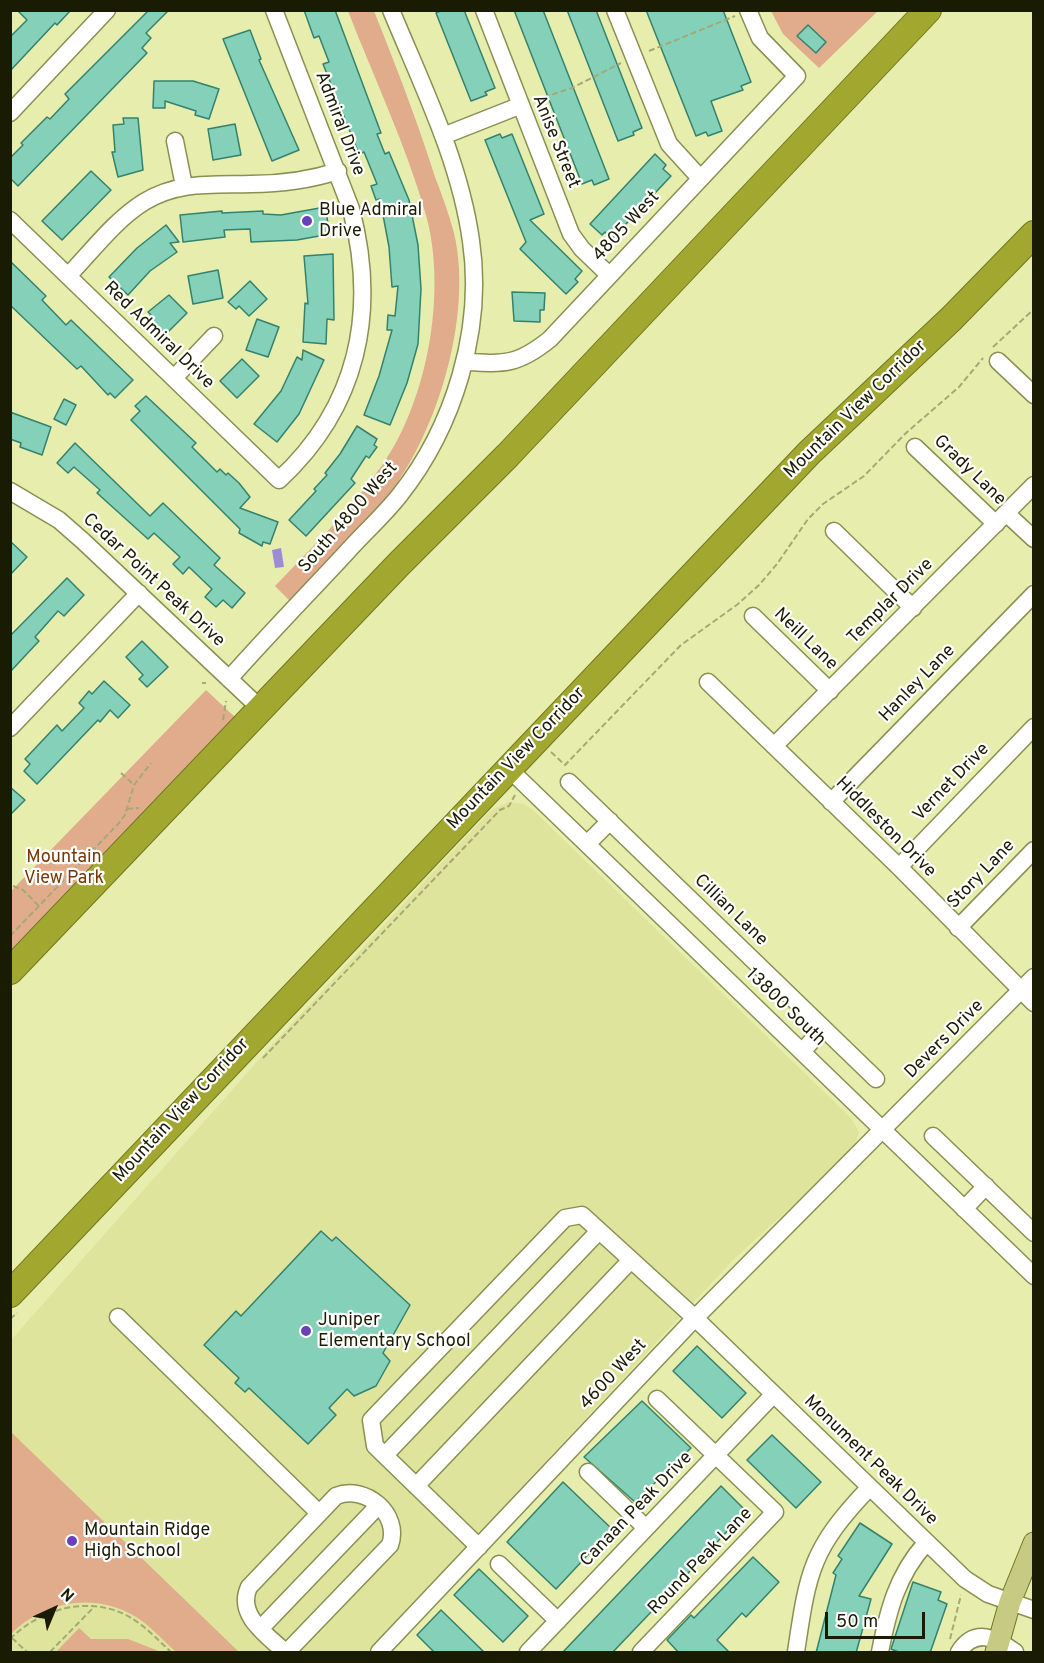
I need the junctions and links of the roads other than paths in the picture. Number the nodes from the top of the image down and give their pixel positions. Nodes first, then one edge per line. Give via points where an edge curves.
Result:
1 (107, 10) edge
2 (274, 10) edge
3 (391, 10) edge
4 (484, 10) edge
5 (615, 10) edge
6 (928, 10) edge
7 (744, 12) edge
8 (526, 103) junction
9 (10, 113) edge
10 (443, 136) junction
11 (175, 141) dead end
12 (338, 171) junction
13 (700, 178) junction
14 (184, 186) junction
15 (10, 220) edge
16 (1034, 234) edge
17 (609, 275) junction
18 (68, 276) junction
19 (214, 336) dead end
20 (998, 361) dead end
21 (465, 362) junction
22 (174, 378) junction
23 (1034, 395) edge
24 (915, 447) dead end
25 (279, 480) joint
26 (1034, 485) edge
27 (10, 491) edge
28 (1001, 518) junction
29 (834, 531) dead end
30 (1034, 539) edge
31 (139, 593) junction
32 (1034, 594) edge
33 (913, 608) junction
34 (753, 616) dead end
35 (229, 679) junction
36 (708, 682) dead end
37 (830, 691) junction
38 (261, 709) junction
39 (1034, 727) edge
40 (10, 728) edge
41 (774, 746) junction
42 (508, 768) junction
43 (569, 782) dead end
44 (831, 802) junction
45 (610, 821) junction
46 (587, 844) junction
47 (1034, 850) edge
48 (898, 867) junction
49 (958, 928) junction
50 (10, 971) edge
51 (1034, 977) edge
52 (1020, 991) junction
53 (1034, 1003) edge
54 (824, 1028) junction
55 (802, 1052) junction
56 (876, 1079) dead end
57 (883, 1130) junction
58 (933, 1136) dead end
59 (986, 1186) junction
60 (964, 1209) junction
61 (599, 1231) junction
62 (1034, 1233) edge
63 (632, 1260) junction
64 (1034, 1276) edge
65 (10, 1294) edge
66 (118, 1317) dead end
67 (695, 1318) junction
68 (773, 1395) junction
69 (657, 1399) dead end
70 (385, 1455) junction
71 (716, 1455) junction
72 (588, 1472) dead end
73 (416, 1486) junction
74 (869, 1488) junction
75 (378, 1506) junction
76 (319, 1513) junction
77 (646, 1528) junction
78 (926, 1543) junction
79 (1033, 1546) edge
80 (479, 1547) junction
81 (499, 1564) dead end
82 (1011, 1602) junction
83 (1034, 1610) edge
84 (558, 1621) junction
85 (261, 1628) junction
86 (1003, 1648) edge
87 (954, 1649) edge
88 (645, 1651) edge
89 (286, 1653) edge
90 (379, 1653) edge
91 (528, 1653) edge
92 (796, 1653) edge
93 (880, 1653) edge

1 - 9 street
2 - 12 street, Admiral Drive
3 - 10 street, South 4800 West
4 - 8 street, Anise Street
5 - 13 street via 669,144
6 - 38 highway via 508,455
7 - 13 street, 4805 West via 760,38 797,76
8 - 10 street
8 - 17 street, Anise Street via 571,234
10 - 21 street, South 4800 West via 463,202 475,280
11 - 14 street
12 - 14 street via 276,183
12 - 25 street, Admiral Drive via 354,218 362,262 360,338 346,384 328,422
13 - 17 street, 4805 West
14 - 18 street via 136,207
15 - 18 street, Red Admiral Drive
16 - 42 highway, Mountain View Corridor via 952,318 809,453
17 - 21 street, 4805 West via 550,339 528,356 508,362
18 - 22 street, Red Admiral Drive
19 - 22 street
20 - 23 street
21 - 35 street, South 4800 West via 431,446 398,497
22 - 25 street, Red Admiral Drive
24 - 28 street, Grady Lane
26 - 28 street, Templar Drive
27 - 31 street, Cedar Point Peak Drive via 59,520
28 - 30 street, Grady Lane
28 - 33 street, Templar Drive
29 - 33 street
31 - 35 street, Cedar Point Peak Drive
31 - 40 street
32 - 44 street, Hanley Lane
33 - 37 street, Templar Drive
34 - 37 street, Neill Lane
35 - 38 street, Cedar Point Peak Drive
36 - 41 street, Hiddleston Drive
37 - 41 street, Templar Drive
38 - 50 highway
39 - 48 street, Vernet Drive
41 - 44 street, Hiddleston Drive
42 - 46 street, 13800 South
42 - 65 highway, Mountain View Corridor
43 - 45 street, Cillian Lane
44 - 48 street, Hiddleston Drive
45 - 46 street
45 - 54 street, Cillian Lane
46 - 55 street, 13800 South
47 - 49 street, Story Lane
48 - 49 street, Hiddleston Drive
49 - 52 street, Hiddleston Drive
51 - 52 street, Devers Drive
52 - 53 street, Hiddleston Drive
52 - 57 street, Devers Drive
54 - 55 street
54 - 56 street, Cillian Lane
55 - 57 street, 13800 South
57 - 60 street, 13800 South
57 - 67 street, 4600 West
58 - 59 street
59 - 60 street
59 - 62 street
60 - 64 street, 13800 South
61 - 63 street, Monument Peak Drive
61 - 70 street
61 - 70 street, Monument Peak Drive via 582,1215 566,1218 371,1420 375,1446
63 - 67 street, Monument Peak Drive
63 - 73 street
66 - 76 street
67 - 68 street, Monument Peak Drive
67 - 80 street, 4600 West
68 - 71 street, Canaan Peak Drive
68 - 74 street, Monument Peak Drive
69 - 71 street, Round Peak Lane
70 - 73 street
71 - 77 street, Canaan Peak Drive
71 - 88 street, Round Peak Lane via 775,1512
72 - 77 street
73 - 80 street
74 - 78 street, Monument Peak Drive
74 - 92 street via 837,1522 814,1562 804,1597
75 - 76 street via 366,1495 351,1492 336,1496
75 - 85 street
75 - 89 street via 393,1530 390,1545
76 - 85 street via 249,1587 246,1610
77 - 84 street, Canaan Peak Drive
78 - 82 street, Monument Peak Drive via 973,1586
78 - 93 street via 898,1581
79 - 82 main road
80 - 90 street, 4600 West
81 - 84 street
82 - 83 street, Monument Peak Drive
82 - 86 main road
84 - 91 street, Canaan Peak Drive
85 - 89 street
86 - 87 street via 979,1637

